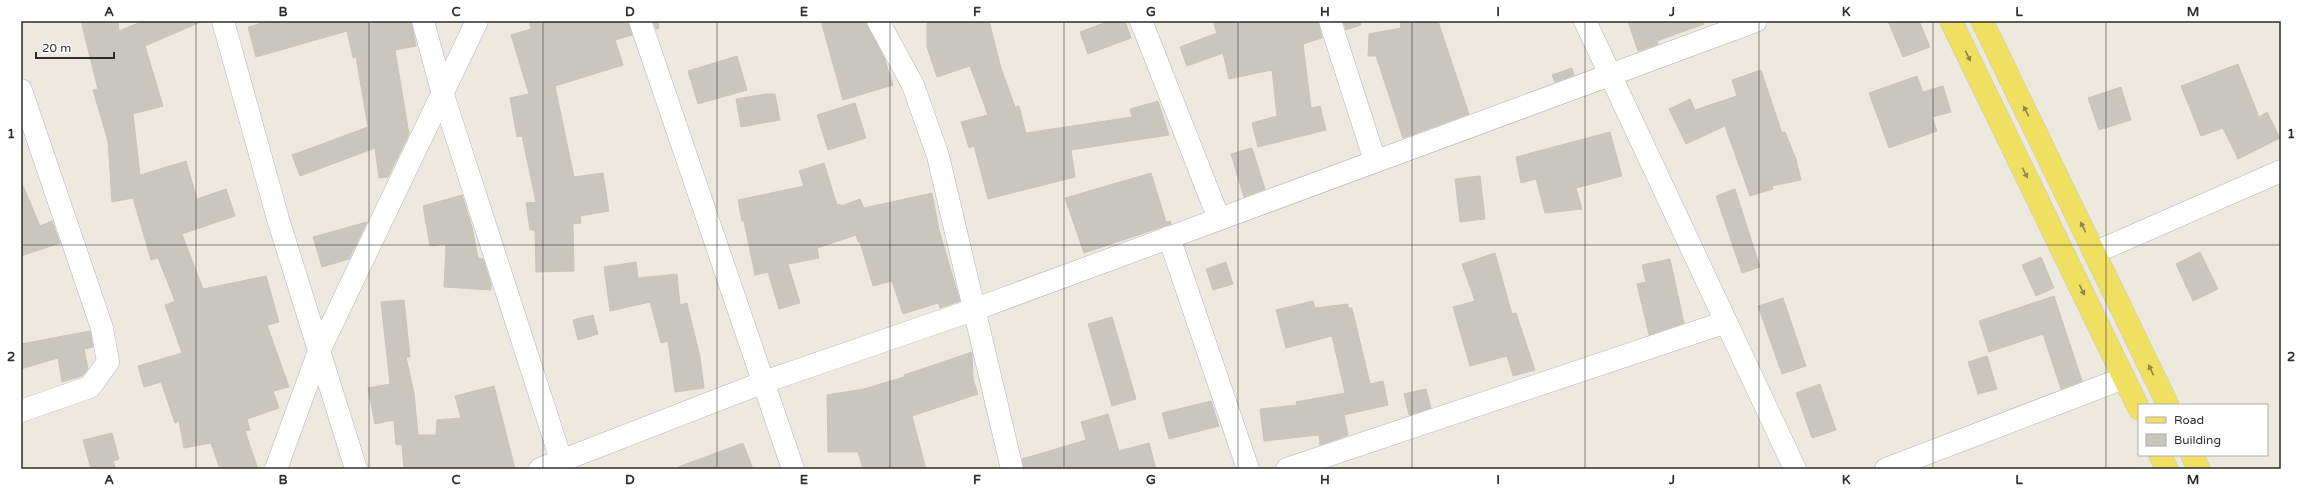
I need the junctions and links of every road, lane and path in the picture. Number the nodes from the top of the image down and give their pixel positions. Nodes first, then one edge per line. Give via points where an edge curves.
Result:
1 (223, 21) edge
2 (423, 21) edge
3 (477, 21) edge
4 (640, 21) edge
5 (878, 21) edge
6 (1141, 21) edge
7 (1330, 21) edge
8 (1585, 21) edge
9 (1756, 21) edge
10 (1951, 21) edge
11 (1982, 21) edge
12 (1610, 74) junction
13 (21, 90) edge
14 (443, 95) junction
15 (1375, 161) junction
16 (2281, 171) edge
17 (1219, 219) junction
18 (1169, 237) junction
19 (2096, 252) junction
20 (973, 310) junction
21 (1726, 322) junction
22 (319, 351) junction
23 (2124, 378) junction
24 (764, 382) junction
25 (2168, 404) edge
26 (2138, 407) edge
27 (21, 411) edge
28 (2160, 456) edge
29 (2192, 456) edge
30 (563, 465) edge
31 (276, 469) edge
32 (356, 469) edge
33 (540, 469) edge
34 (793, 469) edge
35 (1012, 469) edge
36 (1248, 469) edge
37 (1287, 469) edge
38 (1795, 469) edge
39 (1886, 469) edge
40 (2167, 469) edge
41 (2199, 469) edge

1 - 22 street via 278,219
2 - 14 street
3 - 14 street
4 - 24 street
5 - 20 street via 913,85 938,156
6 - 17 street
7 - 15 street
8 - 12 street
9 - 12 street
10 -> 23 main road
19 -> 11 main road
12 - 15 street
12 - 21 street
13 - 27 street via 102,328 108,362 90,387
14 - 22 street
14 - 30 street
15 - 17 street
16 - 19 street
17 - 18 street
18 - 20 street
18 - 36 street
25 -> 19 main road
20 - 24 street
20 - 35 street
21 - 37 street
21 - 38 street
22 - 31 street
22 - 32 street
23 - 26 main road
23 - 39 street
24 - 30 street
24 - 34 street
28 - 40 main road
29 - 41 main road
30 - 33 street

